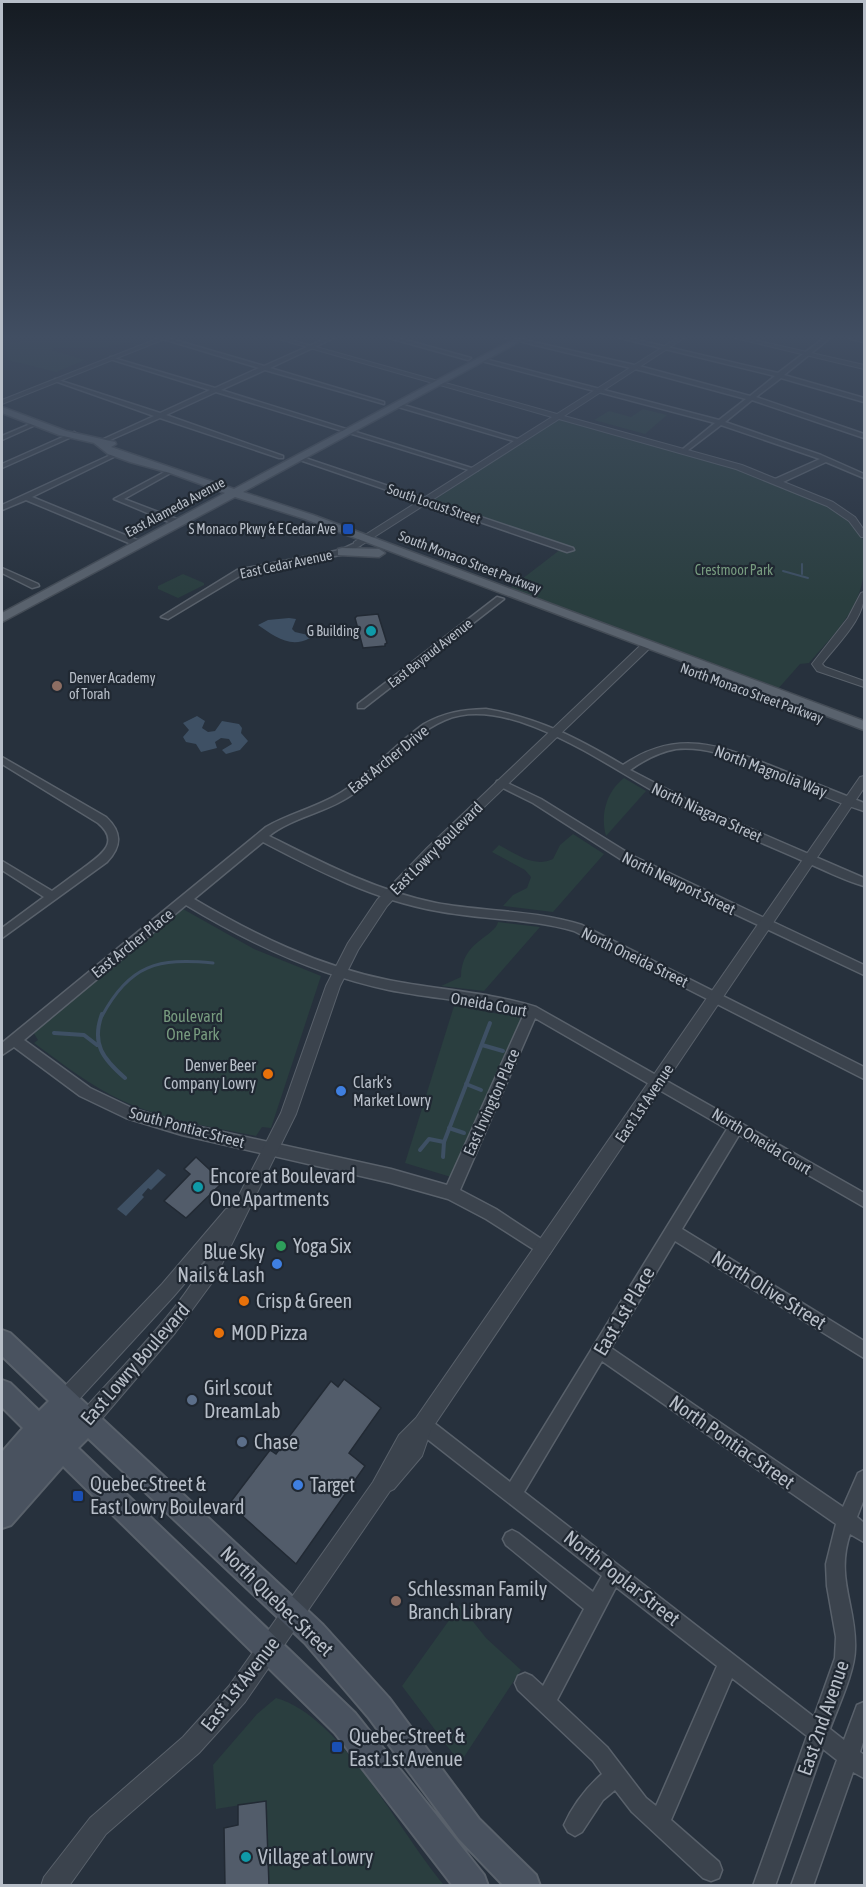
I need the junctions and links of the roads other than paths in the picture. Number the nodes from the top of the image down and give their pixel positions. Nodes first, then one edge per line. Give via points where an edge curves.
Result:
1 (30, 426) edge
2 (47, 426) edge
3 (61, 426) edge
4 (137, 426) edge
5 (190, 426) edge
6 (330, 426) edge
7 (340, 426) edge
8 (357, 426) edge
9 (468, 426) edge
10 (543, 426) edge
11 (600, 426) edge
12 (715, 426) edge
13 (728, 426) edge
14 (837, 426) edge
15 (336, 428) junction
16 (348, 431) junction
17 (74, 434) junction
18 (863, 436) edge
19 (2, 438) edge
20 (519, 441) junction
21 (99, 443) junction
22 (685, 450) junction
23 (119, 453) junction
24 (281, 457) junction
25 (298, 458) junction
26 (826, 459) junction
27 (2, 465) edge
28 (474, 470) junction
29 (178, 472) junction
30 (864, 476) edge
31 (256, 481) junction
32 (778, 481) junction
33 (222, 488) junction
34 (235, 493) junction
35 (26, 497) junction
36 (425, 501) junction
37 (265, 504) junction
38 (2, 508) edge
39 (201, 511) junction
40 (165, 518) junction
41 (178, 523) junction
42 (864, 535) edge
43 (126, 538) junction
44 (361, 542) junction
45 (139, 544) junction
46 (570, 550) dead end
47 (342, 552) junction
48 (379, 553) junction
49 (2, 570) edge
50 (35, 586) junction
51 (501, 595) junction
52 (864, 595) edge
53 (2, 604) edge
54 (165, 616) dead end
55 (2, 618) edge
56 (643, 649) junction
57 (864, 684) edge
58 (361, 706) dead end
59 (864, 726) edge
60 (554, 734) junction
61 (864, 734) edge
62 (2, 760) edge
63 (624, 769) junction
64 (864, 780) edge
65 (501, 783) junction
66 (850, 801) junction
67 (864, 807) edge
68 (262, 837) junction
69 (811, 859) junction
70 (2, 865) edge
71 (864, 882) edge
72 (389, 894) junction
73 (52, 897) junction
74 (185, 899) junction
75 (767, 924) junction
76 (2, 934) edge
77 (864, 970) edge
78 (340, 973) junction
79 (716, 998) junction
80 (532, 1011) junction
81 (14, 1040) junction
82 (2, 1050) edge
83 (864, 1073) edge
84 (659, 1081) junction
85 (735, 1129) junction
86 (273, 1149) junction
87 (451, 1193) junction
88 (247, 1197) junction
89 (864, 1200) edge
90 (673, 1231) junction
91 (544, 1249) junction
92 (2, 1341) edge
93 (600, 1350) junction
94 (864, 1350) edge
95 (2, 1391) edge
96 (76, 1410) junction
97 (423, 1425) junction
98 (50, 1438) junction
99 (2, 1468) edge
100 (864, 1479) edge
101 (2, 1493) edge
102 (513, 1493) junction
103 (2, 1516) edge
104 (847, 1521) junction
105 (864, 1533) edge
106 (512, 1539) dead end
107 (614, 1572) junction
108 (596, 1606) junction
109 (292, 1615) junction
110 (268, 1648) junction
111 (729, 1662) junction
112 (525, 1683) dead end
113 (545, 1702) junction
114 (864, 1712) edge
115 (819, 1734) junction
116 (856, 1762) edge
117 (616, 1775) junction
118 (659, 1824) junction
119 (575, 1825) dead end
120 (711, 1870) dead end
121 (53, 1886) edge
122 (473, 1886) edge
123 (525, 1886) edge
124 (764, 1886) edge
125 (802, 1886) edge

1 - 19 street
2 - 17 main road, South Monaco Street Parkway
3 - 17 main road, South Monaco Street Parkway
4 - 21 street
5 - 24 street
6 - 15 street
7 - 15 main road, East Alameda Avenue
8 - 16 main road, East Alameda Avenue
9 - 20 street
10 - 20 street, East Cedar Avenue
11 - 22 street
12 - 22 street
13 - 26 street
14 - 18 street
15 - 16 street
15 - 24 main road, East Alameda Avenue
16 - 25 main road, East Alameda Avenue
16 - 28 street
17 - 21 main road, South Monaco Street Parkway
17 - 27 street
20 - 28 street, East Cedar Avenue
21 - 23 main road, South Monaco Street Parkway
21 - 29 main road, South Monaco Street Parkway via 111,444
22 - 32 street
23 - 29 main road, South Monaco Street Parkway
23 - 35 street
24 - 33 main road, East Alameda Avenue
25 - 31 main road, East Alameda Avenue
25 - 36 street, South Locust Street
26 - 30 street
26 - 32 street
28 - 36 street, East Cedar Avenue
29 - 33 main road, South Monaco Street Parkway
29 - 40 street via 118,499
31 - 34 main road, East Alameda Avenue
31 - 37 main road via 254,492
32 - 42 street via 842,510
33 - 34 main road, South Monaco Street Parkway
33 - 40 main road, East Alameda Avenue
34 - 37 main road, South Monaco Street Parkway
34 - 39 main road, East Alameda Avenue
35 - 38 street
35 - 43 street
36 - 44 street, East Cedar Avenue
36 - 46 street, South Locust Street
37 - 39 main road via 230,503
37 - 44 main road, South Monaco Street Parkway via 298,521
39 - 41 main road, East Alameda Avenue
40 - 41 street
40 - 43 main road, East Alameda Avenue
41 - 45 main road, East Alameda Avenue
43 - 45 street
43 - 50 main road, East Alameda Avenue
44 - 47 street, East Cedar Avenue
44 - 48 main road, South Monaco Street Parkway
44 - 51 main road, South Monaco Street Parkway
45 - 55 main road, East Alameda Avenue
47 - 48 main road
47 - 54 street, East Cedar Avenue via 240,573
48 - 51 main road, South Monaco Street Parkway
49 - 50 street
50 - 53 main road, East Alameda Avenue
51 - 56 main road, South Monaco Street Parkway
51 - 56 main road, South Monaco Street Parkway via 555,611
51 - 58 street, East Bayaud Avenue
52 - 57 street via 852,619 818,664 821,669
56 - 59 main road, North Monaco Street Parkway
56 - 60 street, East Lowry Boulevard
56 - 61 main road, North Monaco Street Parkway
60 - 63 street, North Niagara Street
60 - 65 street, East Lowry Boulevard
60 - 68 street, East Archer Drive via 497,712 448,715 426,728 345,795 289,819
62 - 73 street via 102,820 113,831 115,844 111,852
63 - 66 street, North Magnolia Way via 665,747 708,747
63 - 69 street, North Niagara Street via 680,802
64 - 66 street, East 1st Avenue
65 - 72 street, East Lowry Boulevard
65 - 75 street, North Newport Street via 547,806 621,855
66 - 67 street, North Magnolia Way
66 - 69 street, East 1st Avenue
68 - 72 street, North Oneida Street via 319,867
68 - 74 street, East Archer Place
69 - 71 street, North Niagara Street
69 - 75 street, East 1st Avenue
70 - 73 street
72 - 78 street, East Lowry Boulevard
72 - 79 street, North Oneida Street via 450,909 568,925
73 - 76 street
74 - 78 street, Oneida Court via 265,945
74 - 81 street, East Archer Place
75 - 77 street, North Newport Street
75 - 79 street, East 1st Avenue
78 - 80 street, Oneida Court
78 - 86 street, East Lowry Boulevard
79 - 83 street, North Oneida Street
79 - 84 street, East 1st Avenue
80 - 84 street, Oneida Court
80 - 87 street, East Irvington Place
81 - 82 street, East Archer Place
81 - 86 street, South Pontiac Street via 85,1092 122,1110 182,1129
84 - 85 street, North Oneida Court via 719,1115
84 - 91 street, East 1st Avenue
85 - 89 street, North Oneida Court
85 - 90 street, East 1st Place
86 - 87 street
86 - 88 street, East Lowry Boulevard
87 - 91 street
88 - 96 street, East Lowry Boulevard via 168,1290
88 - 96 street, East Lowry Boulevard via 192,1298
90 - 93 street, East 1st Place
90 - 94 street, North Olive Street
91 - 97 street, East 1st Avenue
92 - 96 main road, North Quebec Street
93 - 102 street, East 1st Place
93 - 104 street, North Pontiac Street
95 - 98 main road
96 - 98 main road, East Lowry Boulevard
96 - 109 main road, North Quebec Street
97 - 102 street, North Poplar Street
97 - 109 street, East 1st Avenue via 405,1464 380,1489
98 - 99 main road, East Lowry Boulevard
98 - 101 main road
98 - 103 main road, East Lowry Boulevard
98 - 110 main road
100 - 104 street, East 2nd Avenue
102 - 107 street, North Poplar Street
104 - 105 street, North Pontiac Street
104 - 115 street, East 2nd Avenue via 834,1568 845,1627 845,1658
106 - 108 street
107 - 108 street
107 - 111 street, North Poplar Street
108 - 113 street
109 - 110 street, East 1st Avenue
109 - 123 main road, North Quebec Street via 359,1683 455,1812
110 - 121 street, East 1st Avenue via 221,1713 98,1826
110 - 122 main road via 361,1740 432,1838
111 - 115 street, North Poplar Street
111 - 118 street
112 - 113 street
113 - 117 street via 600,1754
114 - 116 street, East 2nd Avenue
115 - 116 street, North Poplar Street
115 - 124 street, East 2nd Avenue
116 - 125 street, East 2nd Avenue
117 - 118 street
117 - 119 street via 596,1793
118 - 120 street

